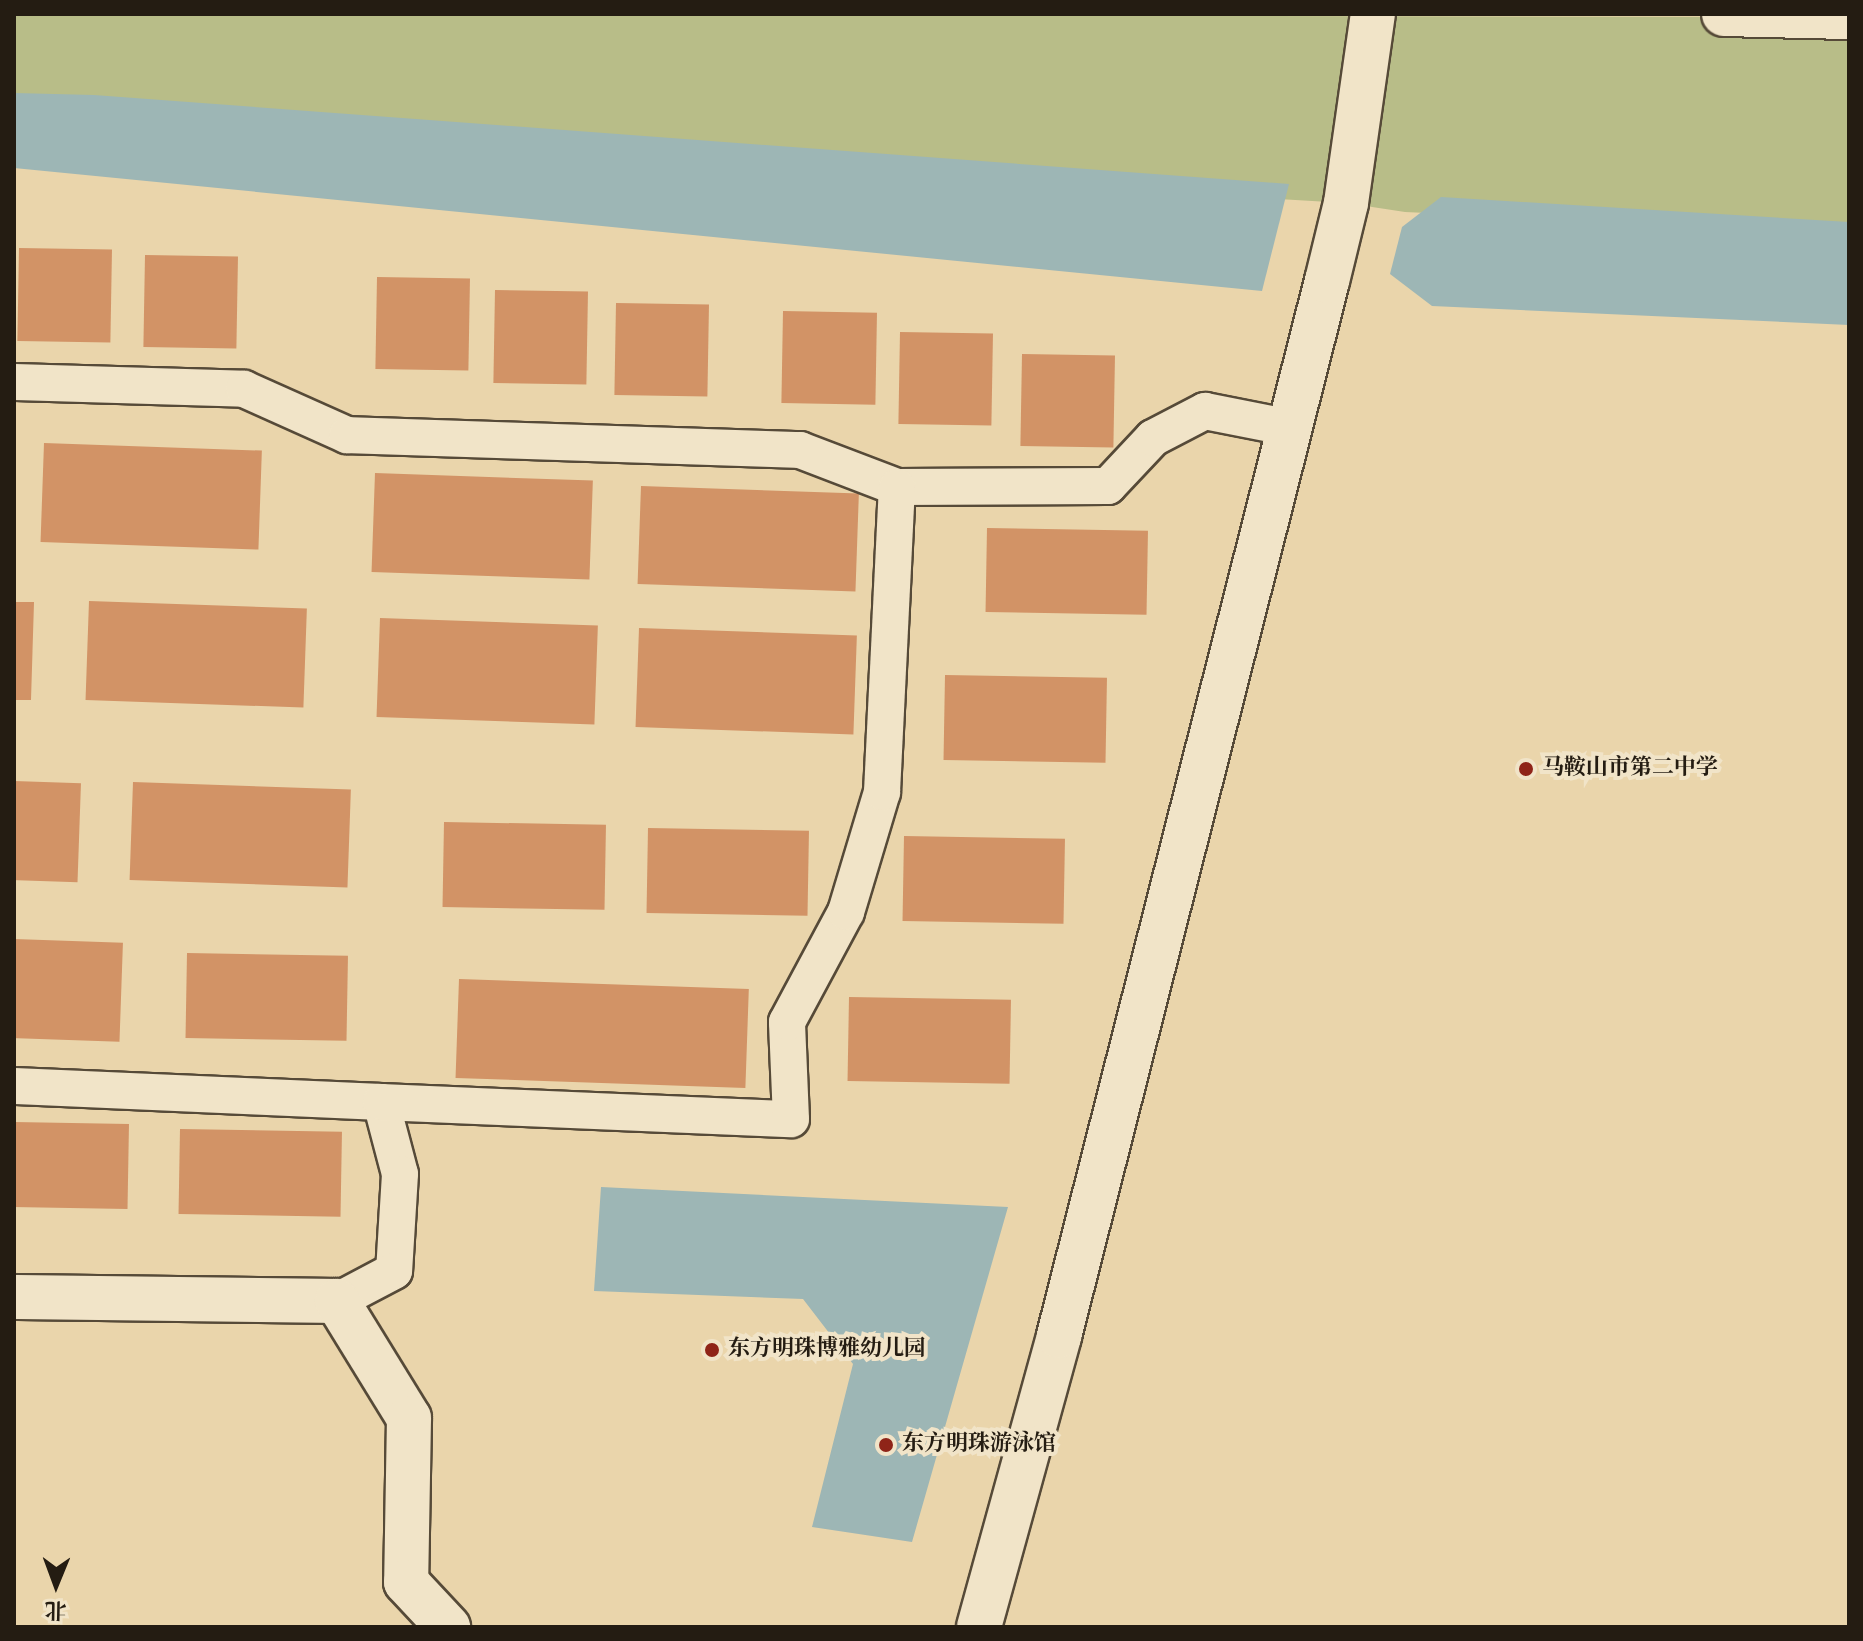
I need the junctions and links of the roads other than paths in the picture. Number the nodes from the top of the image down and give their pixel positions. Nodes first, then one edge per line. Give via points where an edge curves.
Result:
1 (1373, 14) edge
2 (1724, 14) edge
3 (1849, 17) edge
4 (14, 382) edge
5 (1286, 427) junction
6 (897, 487) junction
7 (14, 1086) edge
8 (381, 1102) junction
9 (14, 1297) edge
10 (337, 1301) junction
11 (448, 1627) edge
12 (979, 1627) edge

1 - 5 street via 1346,203
2 - 3 street
4 - 6 street via 244,389 347,435 800,450
5 - 6 street via 1205,411 1153,438 1108,486
5 - 12 street via 1207,764
6 - 8 street via 882,792 846,912 787,1022 791,1119
7 - 8 street
8 - 10 street via 400,1174 394,1271
9 - 10 street
10 - 11 street via 409,1418 406,1582

